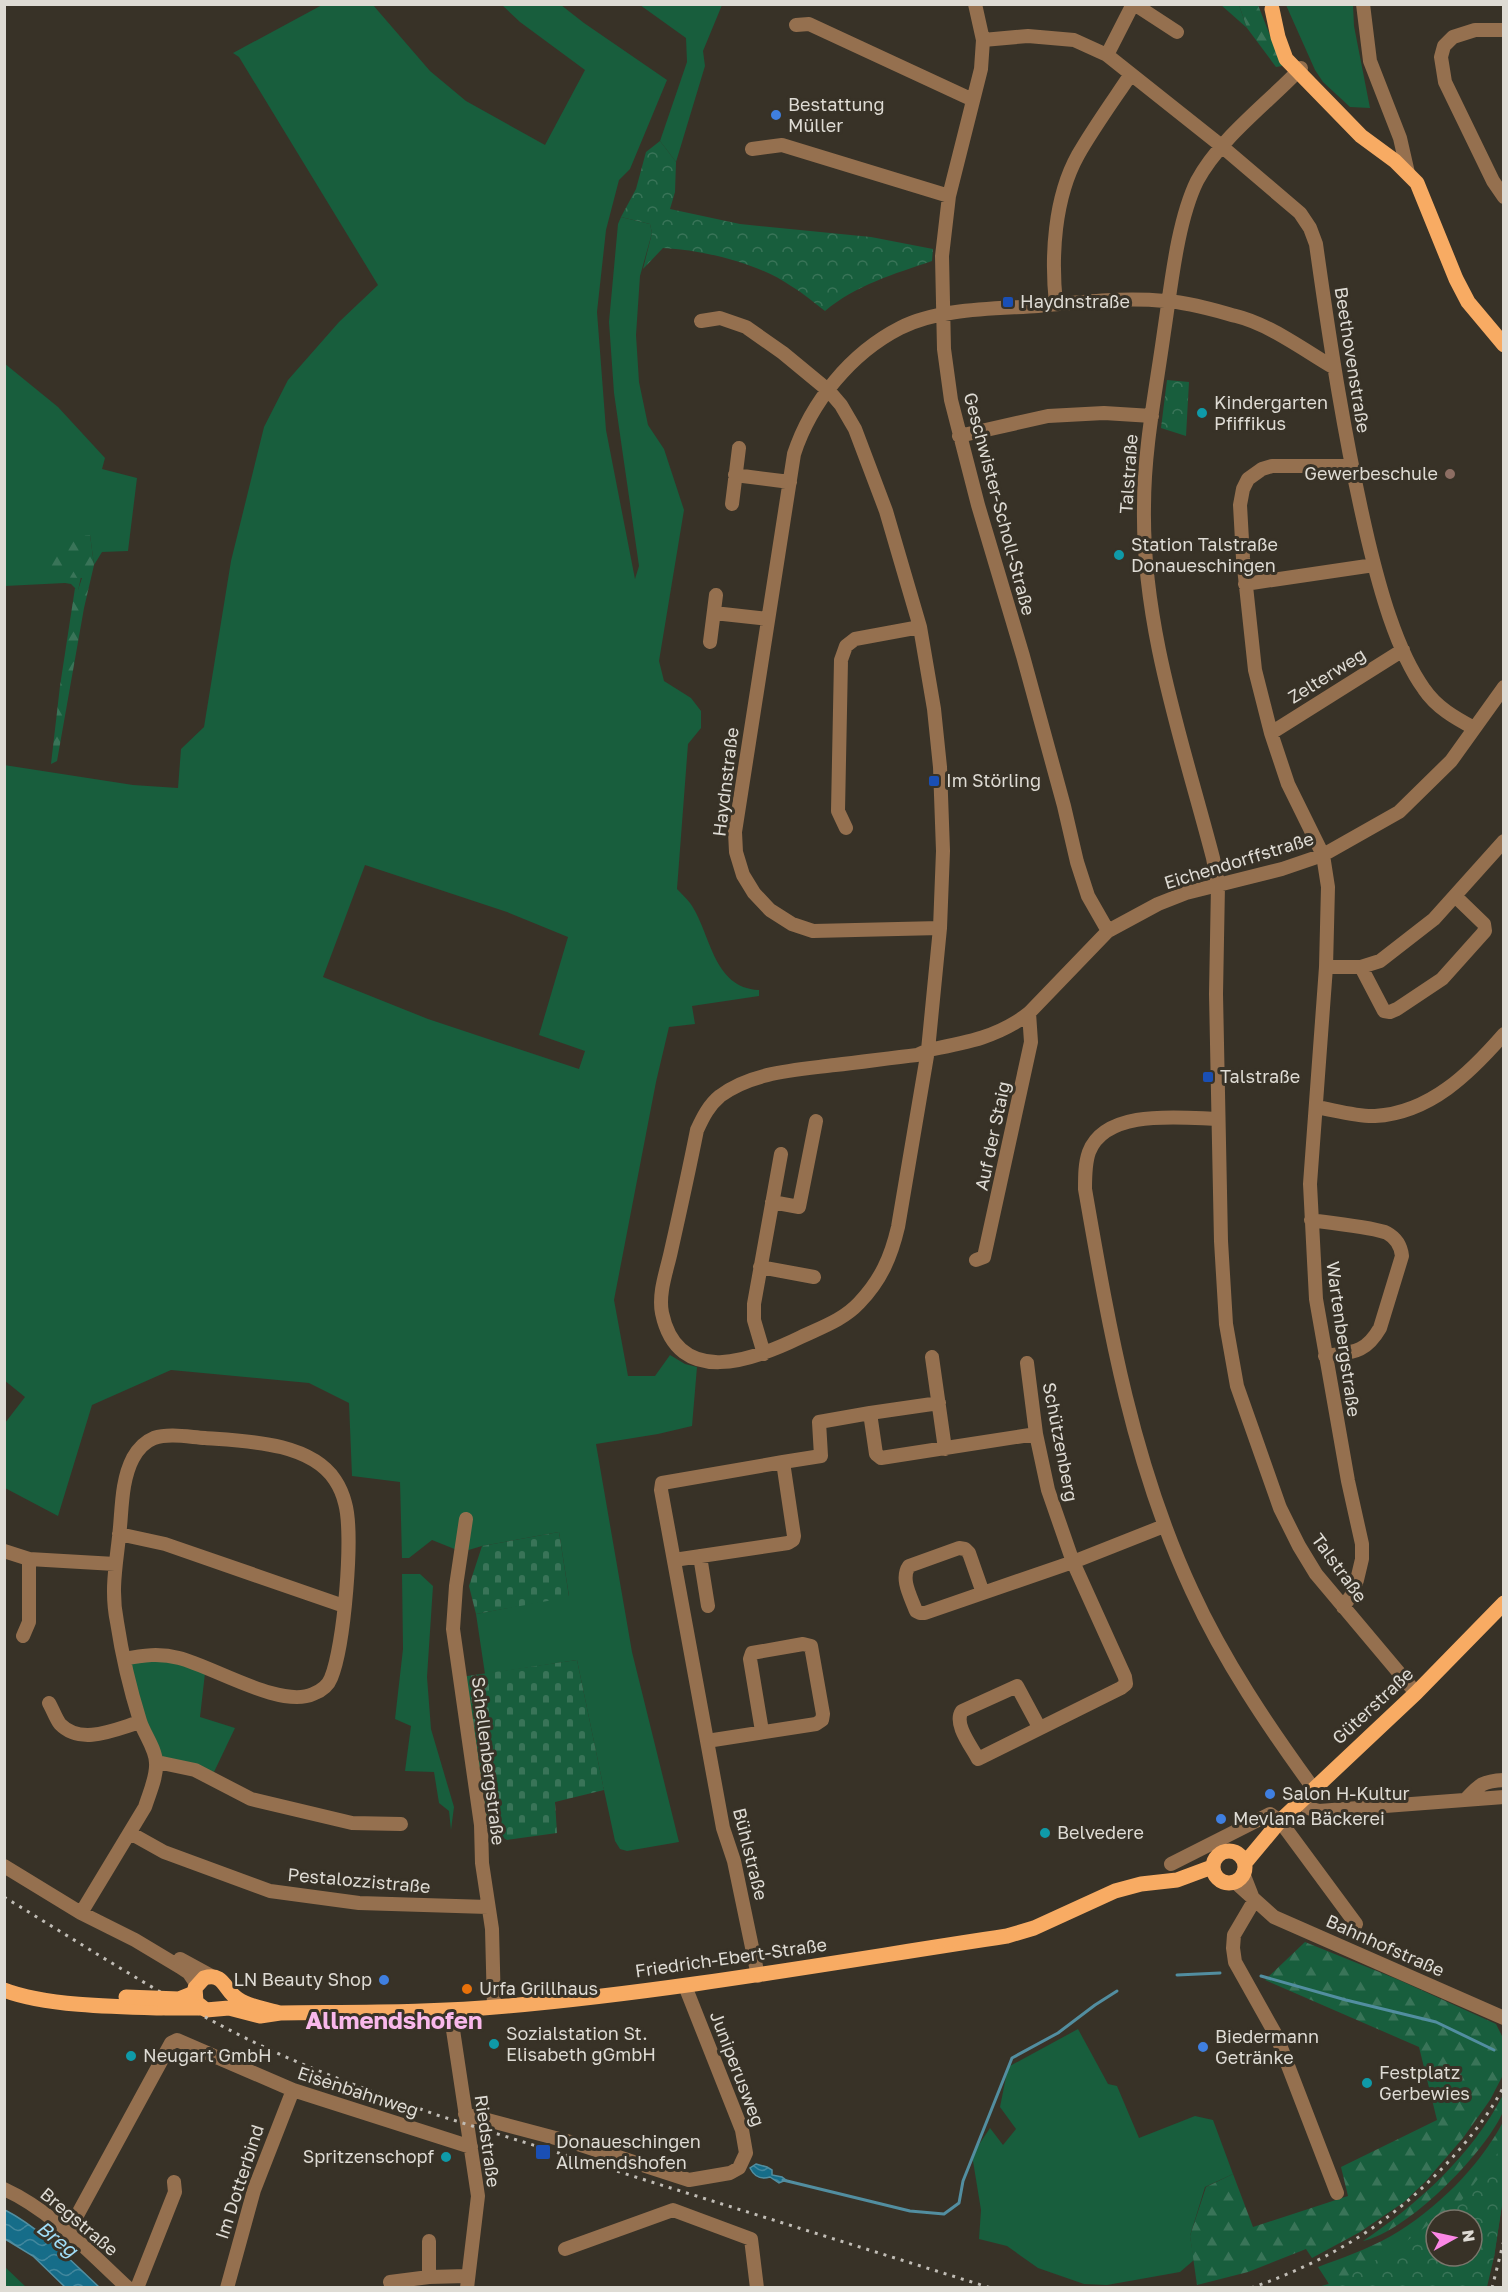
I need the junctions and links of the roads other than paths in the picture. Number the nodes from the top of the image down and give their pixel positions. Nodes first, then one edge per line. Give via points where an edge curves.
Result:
1 (975, 4) edge
2 (1134, 4) edge
3 (1363, 4) edge
4 (1272, 7) edge
5 (796, 25) dead end
6 (1503, 30) edge
7 (1178, 32) dead end
8 (983, 40) junction
9 (1107, 55) junction
10 (1299, 70) junction
11 (1131, 74) junction
12 (973, 100) junction
13 (1222, 147) junction
14 (752, 149) dead end
15 (1408, 173) junction
16 (949, 196) junction
17 (1503, 197) edge
18 (1169, 301) junction
19 (1056, 304) junction
20 (942, 315) junction
21 (701, 321) dead end
22 (1503, 345) edge
23 (1333, 367) junction
24 (829, 391) junction
25 (1152, 416) junction
26 (959, 436) junction
27 (739, 448) dead end
28 (1350, 466) junction
29 (735, 475) junction
30 (790, 482) junction
31 (732, 504) dead end
32 (1374, 565) junction
33 (1245, 585) junction
34 (716, 595) dead end
35 (714, 613) junction
36 (768, 619) junction
37 (920, 627) junction
38 (710, 642) dead end
39 (1403, 650) junction
40 (1503, 687) edge
41 (1474, 728) junction
42 (1271, 733) junction
43 (846, 828) dead end
44 (1503, 841) edge
45 (1323, 855) junction
46 (1218, 885) junction
47 (1455, 896) junction
48 (940, 928) junction
49 (1108, 931) junction
50 (1326, 967) junction
51 (1361, 967) junction
52 (1029, 1013) junction
53 (1503, 1034) edge
54 (928, 1050) junction
55 (1316, 1107) junction
56 (1218, 1119) junction
57 (816, 1121) dead end
58 (781, 1154) dead end
59 (772, 1202) junction
60 (1311, 1221) junction
61 (976, 1260) dead end
62 (760, 1267) junction
63 (814, 1277) dead end
64 (764, 1354) junction
65 (1325, 1356) junction
66 (932, 1357) dead end
67 (1027, 1363) dead end
68 (939, 1403) junction
69 (870, 1413) junction
70 (1036, 1434) junction
71 (945, 1449) junction
72 (783, 1462) junction
73 (466, 1519) dead end
74 (1164, 1526) junction
75 (119, 1534) junction
76 (4, 1551) edge
77 (700, 1556) junction
78 (29, 1559) junction
79 (674, 1560) junction
80 (1073, 1562) junction
81 (115, 1564) junction
82 (983, 1593) junction
83 (1503, 1603) edge
84 (344, 1606) junction
85 (708, 1606) dead end
86 (1343, 1607) junction
87 (24, 1636) dead end
88 (124, 1659) junction
89 (1416, 1693) junction
90 (49, 1703) dead end
91 (140, 1722) junction
92 (1039, 1727) junction
93 (762, 1731) junction
94 (707, 1741) junction
95 (157, 1762) junction
96 (1503, 1780) edge
97 (1313, 1788) junction
98 (1503, 1797) edge
99 (1466, 1799) junction
100 (1300, 1801) junction
101 (1280, 1821) junction
102 (401, 1824) dead end
103 (130, 1833) junction
104 (1171, 1864) dead end
105 (4, 1866) edge
106 (1240, 1868) junction
107 (1215, 1873) junction
108 (1254, 1901) junction
109 (488, 1907) junction
110 (81, 1913) junction
111 (1356, 1924) dead end
112 (153, 1951) junction
113 (758, 1976) junction
114 (213, 1977) junction
115 (685, 1986) junction
116 (229, 1990) junction
117 (195, 1991) junction
118 (8, 1993) edge
119 (494, 2007) junction
120 (202, 2008) junction
121 (221, 2008) junction
122 (450, 2010) junction
123 (280, 2013) junction
124 (1503, 2018) edge
125 (292, 2090) junction
126 (465, 2114) junction
127 (471, 2147) junction
128 (174, 2182) dead end
129 (4, 2189) edge
130 (1336, 2193) dead end
131 (68, 2232) junction
132 (429, 2241) dead end
133 (565, 2249) dead end
134 (429, 2277) junction
135 (390, 2282) dead end
136 (467, 2282) edge
137 (753, 2286) edge
138 (128, 2288) edge
139 (137, 2288) edge
140 (227, 2288) edge

1 - 8 street, Geschwister-Scholl-Straße
2 - 7 street
2 - 9 street
3 - 15 street via 1370,62 1400,138
4 - 10 main road
5 - 12 street via 809,24
6 - 17 street via 1475,30 1453,36 1441,57 1445,82
8 - 9 street, Beethovenstraße via 1028,36 1074,40
8 - 12 street, Geschwister-Scholl-Straße
9 - 11 street, Beethovenstraße
10 - 13 street, Talstraße
10 - 15 main road via 1361,136
11 - 13 street, Beethovenstraße
11 - 19 street via 1077,157 1064,189 1052,267
12 - 16 street, Geschwister-Scholl-Straße
13 - 18 street, Talstraße via 1197,181 1184,222
13 - 23 street, Beethovenstraße via 1300,213 1310,228 1316,244
14 - 16 street via 782,145
15 - 22 main road via 1425,199 1468,302
16 - 20 street, Geschwister-Scholl-Straße via 942,256
18 - 19 street, Haydnstraße via 1134,298
18 - 23 street, Haydnstraße via 1238,316
18 - 25 street, Talstraße
19 - 20 street, Haydnstraße
20 - 24 street, Haydnstraße via 918,320 876,343 853,361
20 - 26 street, Geschwister-Scholl-Straße
21 - 24 street via 720,318 746,327
23 - 28 street, Beethovenstraße
24 - 30 street, Haydnstraße via 801,432
24 - 37 street via 855,429 886,511
25 - 26 street via 1048,416
25 - 46 street, Talstraße via 1143,509 1157,647
26 - 49 street, Geschwister-Scholl-Straße via 1077,862 1088,896
27 - 29 street
28 - 32 street, Beethovenstraße
28 - 33 street, Wartenbergstraße via 1272,466 1248,479 1240,505
29 - 30 street
29 - 31 street
30 - 36 street, Haydnstraße
32 - 33 street
32 - 39 street, Beethovenstraße
33 - 42 street, Wartenbergstraße via 1255,670
34 - 35 street
35 - 36 street
35 - 38 street
36 - 48 street, Haydnstraße via 735,832 743,875 770,910 813,931
37 - 43 street via 855,639 846,646 841,660 838,811
37 - 48 street via 940,767
39 - 41 street, Beethovenstraße via 1424,689 1440,707
39 - 42 street, Zelterweg
40 - 41 street, Eichendorffstraße
41 - 45 street, Eichendorffstraße via 1451,761 1399,812
42 - 45 street, Wartenbergstraße via 1288,784
44 - 47 street
45 - 46 street, Eichendorffstraße
45 - 50 street, Wartenbergstraße via 1328,887
46 - 49 street, Eichendorffstraße via 1158,904
46 - 56 street, Talstraße
47 - 51 street via 1404,944 1380,961
47 - 51 street via 1484,924 1485,931 1442,979 1390,1012 1384,1011
48 - 54 street
49 - 52 street, Eichendorffstraße
50 - 51 street
50 - 55 street, Wartenbergstraße
52 - 54 street, Eichendorffstraße via 1015,1025 993,1034
52 - 61 street, Auf der Staig via 1031,1042 984,1257
53 - 55 street via 1457,1081 1410,1111 1374,1117
54 - 64 street, Eichendorffstraße via 892,1254 877,1281 844,1317
54 - 64 street, Eichendorffstraße via 917,1055 784,1071 737,1085 707,1110 697,1130 661,1299 662,1312 668,1332 688,1355 702,1361 721,1363
55 - 60 street, Wartenbergstraße
56 - 74 street via 1156,1118 1114,1126 1100,1136 1085,1168 1085,1189 1110,1331 1132,1427
56 - 86 street, Talstraße via 1226,1324 1237,1386 1280,1508 1316,1574
57 - 59 street via 800,1207
58 - 59 street
59 - 62 street
60 - 65 street, Wartenbergstraße via 1316,1299
60 - 65 street via 1386,1233 1402,1248 1375,1337 1359,1351
62 - 63 street
62 - 64 street via 754,1320
65 - 86 street, Wartenbergstraße via 1362,1544 1357,1580
66 - 68 street
67 - 70 street, Schützenberg
68 - 69 street
68 - 71 street
69 - 71 street via 876,1454 881,1458
69 - 72 street, Bühlstraße via 819,1422 821,1456
70 - 71 street
70 - 80 street, Schützenberg via 1048,1490
72 - 77 street via 793,1540
72 - 79 street, Bühlstraße via 662,1483
73 - 109 street, Schellenbergstraße via 453,1629 481,1825
74 - 80 street
74 - 97 street via 1213,1633 1268,1726
75 - 81 street
75 - 84 street via 165,1544
75 - 84 street via 123,1491 132,1460 141,1446 155,1438 249,1442 292,1450 325,1468 336,1480 346,1503
76 - 78 street
77 - 79 street
77 - 85 street
78 - 81 street
78 - 87 street via 29,1622
79 - 94 street, Bühlstraße
80 - 82 street
80 - 92 street, Schützenberg via 1126,1684
81 - 88 street via 112,1583
82 - 82 street via 920,1613 916,1611 905,1572 909,1566 965,1549
83 - 89 main road, Güterstraße
84 - 88 street via 331,1679 311,1696 274,1693 181,1658 149,1654
86 - 89 street, Talstraße
88 - 91 street
89 - 97 main road, Güterstraße
90 - 91 street via 60,1723 72,1733 87,1736
91 - 95 street
92 - 92 street via 978,1759 959,1716 962,1711 1017,1686
93 - 93 street via 752,1653 811,1646 822,1720
93 - 94 street
94 - 113 street, Bühlstraße
95 - 102 street via 195,1770 262,1802 352,1823
95 - 103 street via 152,1788
96 - 99 street via 1480,1784
97 - 100 main road, Güterstraße
98 - 99 street
99 - 100 street via 1319,1811
100 - 101 main road, Güterstraße
101 - 104 street via 1269,1814
101 - 106 main road, Güterstraße
101 - 111 street
103 - 109 street, Pestalozzistraße via 164,1852 270,1891 359,1903
103 - 110 street
105 - 110 street, Friedrich-Ebert-Straße
106 - 107 main road via 1224,1882
106 - 107 main road via 1233,1851 1221,1852 1216,1856
106 - 108 street, Bahnhofstraße
107 - 113 main road, Friedrich-Ebert-Straße via 1115,1891 1035,1928 1007,1936
108 - 124 street, Bahnhofstraße via 1274,1917
108 - 130 street via 1234,1935 1235,1962 1277,2037
109 - 119 street, Schellenbergstraße
110 - 112 street, Friedrich-Ebert-Straße
112 - 114 street, Friedrich-Ebert-Straße via 196,1966
112 - 117 street, Friedrich-Ebert-Straße via 189,1973
113 - 115 main road, Friedrich-Ebert-Straße
114 - 116 main road, Friedrich-Ebert-Straße via 221,1979
114 - 117 main road via 200,1981
115 - 119 main road, Friedrich-Ebert-Straße
115 - 126 street, Juniperusweg via 742,2130 746,2153 739,2168 689,2180 578,2144
116 - 121 main road via 228,2000
116 - 123 main road, Friedrich-Ebert-Straße via 240,2001
117 - 118 main road, bridge via 179,1999
117 - 120 main road, Friedrich-Ebert-Straße, bridge via 196,2002
118 - 120 main road, bridge via 85,2004
119 - 122 main road, Friedrich-Ebert-Straße
120 - 121 main road, Friedrich-Ebert-Straße
121 - 123 main road, Friedrich-Ebert-Straße via 260,2016
122 - 123 main road, Friedrich-Ebert-Straße
122 - 126 street, Riedstraße
125 - 127 street, Eisenbahnweg
125 - 131 street, Eisenbahnweg via 177,2040 171,2043
125 - 140 street, Im Dotterbind via 254,2190
126 - 127 street, Riedstraße
127 - 136 street, Riedstraße via 478,2196
128 - 139 street via 175,2192
129 - 131 street, Bregstraße
131 - 138 street, Bregstraße
132 - 134 street
133 - 137 street via 673,2210 751,2239
134 - 135 street, Riedstraße
134 - 136 street, Riedstraße

